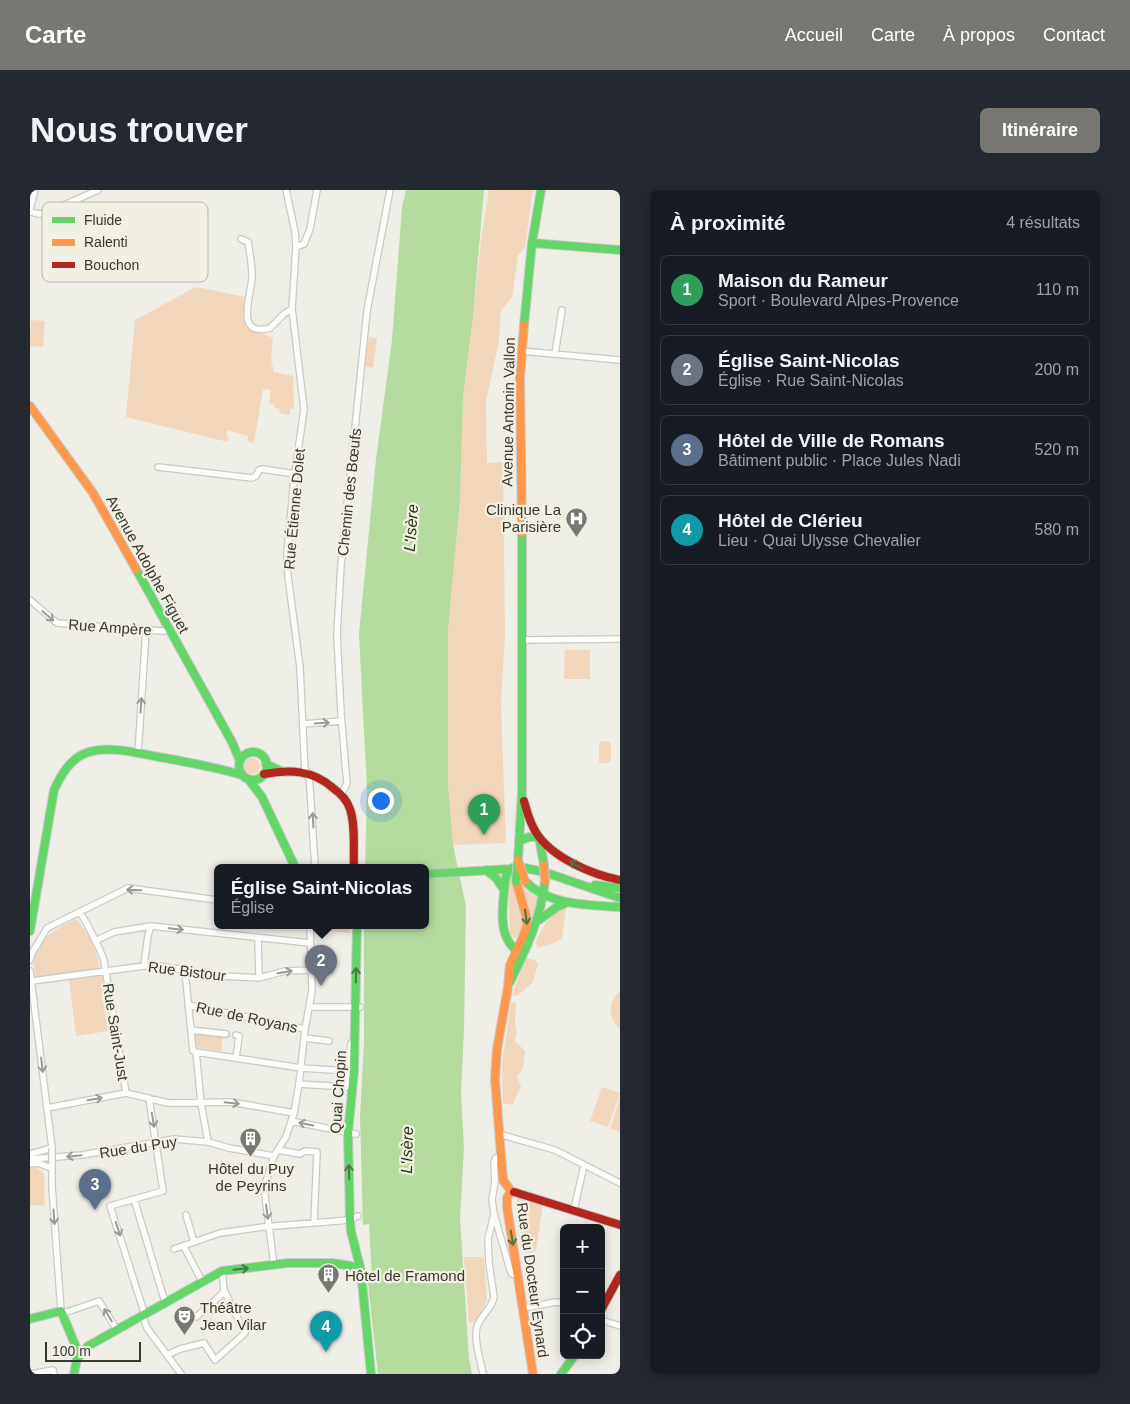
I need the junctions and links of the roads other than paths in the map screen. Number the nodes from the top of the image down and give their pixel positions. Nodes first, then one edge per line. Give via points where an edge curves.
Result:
1 (35, 190) edge
2 (98, 190) edge
3 (286, 190) edge
4 (317, 190) edge
5 (390, 190) edge
6 (541, 190) edge
7 (71, 202) edge
8 (30, 211) edge
9 (42, 214) edge
10 (241, 239) dead end
11 (532, 243) junction
12 (296, 246) junction
13 (620, 250) edge
14 (292, 309) junction
15 (562, 310) dead end
16 (521, 351) junction
17 (555, 354) junction
18 (620, 360) edge
19 (30, 406) edge
20 (158, 467) dead end
21 (295, 474) junction
22 (30, 600) edge
23 (169, 629) junction
24 (146, 630) junction
25 (620, 639) edge
26 (523, 640) junction
27 (341, 721) junction
28 (303, 724) junction
29 (232, 742) junction
30 (138, 754) junction
31 (246, 754) junction
32 (239, 763) junction
33 (266, 764) junction
34 (219, 767) junction
35 (281, 771) junction
36 (307, 773) junction
37 (242, 775) junction
38 (262, 776) junction
39 (249, 780) junction
40 (522, 792) junction
41 (341, 794) junction
42 (262, 797) junction
43 (539, 837) junction
44 (518, 841) junction
45 (518, 857) junction
46 (296, 864) edge
47 (316, 864) edge
48 (354, 864) edge
49 (512, 868) junction
50 (486, 870) junction
51 (429, 874) edge
52 (570, 880) junction
53 (620, 880) edge
54 (620, 888) edge
55 (504, 892) junction
56 (544, 896) junction
57 (620, 898) edge
58 (214, 900) edge
59 (569, 902) junction
60 (620, 907) edge
61 (79, 912) junction
62 (538, 920) junction
63 (151, 926) junction
64 (310, 929) edge
65 (357, 929) edge
66 (30, 932) edge
67 (258, 938) junction
68 (95, 941) junction
69 (310, 943) junction
70 (515, 951) junction
71 (524, 954) junction
72 (30, 960) edge
73 (144, 966) junction
74 (106, 970) junction
75 (312, 970) junction
76 (30, 971) edge
77 (185, 971) junction
78 (259, 978) junction
79 (32, 982) junction
80 (508, 987) junction
81 (188, 1004) junction
82 (310, 1006) junction
83 (358, 1007) junction
84 (305, 1029) junction
85 (191, 1030) junction
86 (226, 1034) dead end
87 (236, 1035) dead end
88 (304, 1038) junction
89 (329, 1041) dead end
90 (351, 1042) dead end
91 (196, 1052) junction
92 (236, 1058) junction
93 (301, 1068) junction
94 (348, 1071) junction
95 (299, 1084) junction
96 (126, 1093) junction
97 (149, 1098) junction
98 (201, 1103) junction
99 (48, 1108) junction
100 (294, 1113) junction
101 (291, 1121) junction
102 (352, 1134) junction
103 (498, 1134) junction
104 (156, 1142) junction
105 (208, 1142) junction
106 (52, 1148) junction
107 (276, 1153) junction
108 (30, 1154) edge
109 (500, 1158) junction
110 (30, 1159) edge
111 (30, 1164) edge
112 (584, 1165) junction
113 (52, 1166) junction
114 (620, 1182) edge
115 (511, 1190) junction
116 (134, 1198) junction
117 (574, 1210) junction
118 (494, 1214) junction
119 (186, 1215) dead end
120 (358, 1216) dead end
121 (350, 1220) junction
122 (314, 1223) junction
123 (620, 1225) edge
124 (269, 1227) junction
125 (194, 1242) junction
126 (184, 1246) junction
127 (174, 1250) dead end
128 (359, 1258) junction
129 (274, 1265) junction
130 (351, 1266) junction
131 (222, 1271) junction
132 (362, 1271) junction
133 (620, 1275) edge
134 (518, 1276) junction
135 (202, 1281) junction
136 (224, 1290) junction
137 (165, 1302) junction
138 (560, 1302) edge
139 (605, 1303) edge
140 (524, 1308) junction
141 (61, 1312) junction
142 (142, 1315) junction
143 (196, 1317) dead end
144 (30, 1319) edge
145 (605, 1321) edge
146 (620, 1326) edge
147 (116, 1330) junction
148 (80, 1354) junction
149 (167, 1355) junction
150 (572, 1359) edge
151 (30, 1374) edge
152 (54, 1374) edge
153 (74, 1374) edge
154 (180, 1374) edge
155 (371, 1374) edge
156 (483, 1374) edge
157 (533, 1374) edge
158 (562, 1374) edge

1 - 8 street
2 - 7 street
3 - 12 street, Rue Étienne Dolet
4 - 12 street via 310,229 304,244
5 - 27 street, Chemin des Bœufs via 367,311 341,565 337,634
6 - 11 main road, Avenue Antonin Vallon
8 - 9 street
10 - 14 street via 248,242 251,268 246,310 250,323 258,329 270,328
11 - 13 main road
11 - 16 main road, Avenue Antonin Vallon
12 - 14 street, Rue Étienne Dolet
14 - 21 street, Rue Étienne Dolet via 304,409
15 - 17 street
16 - 17 street
16 - 26 main road, Avenue Antonin Vallon
17 - 18 street
19 - 23 main road, Avenue Adolphe Figuet via 93,493
20 - 21 street via 252,478 259,470
21 - 28 street, Rue Étienne Dolet via 287,554
22 -> 24 street, Rue Ampère via 57,624
23 - 24 street, Rue Ampère
23 - 29 main road, Avenue Adolphe Figuet
30 -> 24 street
25 - 26 street
26 - 40 main road, Avenue Antonin Vallon
28 -> 27 street
27 - 41 street, Chemin des Bœufs via 347,784
28 - 36 street, Rue Étienne Dolet
29 - 31 main road, Avenue Adolphe Figuet
29 - 32 main road, Avenue Adolphe Figuet
30 - 34 main road
30 - 66 main road via 109,750 86,754 70,764 58,780
31 - 32 main road
31 - 33 main road via 259,754
32 - 34 main road
32 - 37 main road
33 - 35 main road
33 - 38 main road
34 - 37 main road
35 - 36 main road
35 - 38 main road
36 - 41 main road
47 -> 36 street, Rue Étienne Dolet
37 - 39 main road
38 - 39 main road
38 - 42 main road
39 - 42 main road
40 - 43 main road via 527,813
40 - 44 main road
41 - 48 main road via 350,810
42 - 46 main road
43 - 44 main road
53 -> 43 main road via 574,864
43 - 56 main road, bridge via 544,865
44 - 45 main road
45 - 56 main road, bridge via 525,881
45 -> 70 main road, bridge via 516,881 527,921 524,937
49 - 50 main road
49 - 52 main road via 531,869
49 - 55 main road via 506,876
50 - 51 main road
50 - 55 main road via 496,878
52 - 54 main road
52 - 57 main road
55 - 70 main road via 505,936
56 - 59 main road
56 - 62 main road
58 -> 61 street via 128,888
59 - 60 main road
59 - 62 main road
61 - 68 street, Rue Saint-Just
61 - 72 street via 47,928
62 - 71 main road
63 -> 67 street
63 - 68 street via 114,932
63 - 73 street
64 - 69 street
83 -> 65 main road, Quai Chopin
67 - 69 street
67 - 78 street
68 - 74 street, Rue Saint-Just
69 - 75 street
70 - 71 main road
70 - 80 main road
71 - 80 main road
73 - 74 street, Rue Bistour
73 - 77 street, Rue Bistour
74 - 79 street, Rue Bistour
74 - 96 street, Rue Saint-Just
78 -> 75 street, Rue Bistour via 285,971
75 - 82 street
76 - 79 street
77 - 78 street, Rue Bistour
77 - 81 street
79 -> 99 street
80 - 103 main road via 496,1063
81 - 84 street, Rue de Royans
81 - 85 street
82 - 83 street
82 - 84 street
83 - 102 main road, Quai Chopin
84 - 88 street
85 - 86 street
85 - 91 street via 193,1051
87 - 92 street via 240,1036
88 - 89 street
88 - 93 street
90 - 94 street
91 - 92 street
91 - 98 street
92 - 93 street
93 - 94 street
93 - 95 street
94 - 95 street via 346,1087
95 - 100 street
96 - 97 street
99 -> 96 street
97 - 98 street via 168,1103
97 -> 104 street
98 -> 100 street via 231,1102
98 - 105 street
99 - 106 street
100 - 101 street
102 -> 101 street
101 - 107 street
121 -> 102 main road, Quai Chopin
103 - 109 main road
103 - 112 street via 555,1150
104 - 105 street, Rue du Puy via 174,1139
104 -> 110 street, Rue du Puy via 82,1155
104 - 116 street via 163,1191
105 - 107 street, Rue du Puy via 228,1148
106 - 108 street
106 - 113 street, bridge
107 - 122 street, Rue du Puy via 317,1152
107 -> 124 street via 264,1188
109 - 115 main road via 502,1180
109 - 118 street via 494,1162
111 - 113 street
112 - 114 street
112 - 117 street
113 -> 141 street
115 - 117 main road
115 -> 134 main road, Rue du Docteur Eynard via 507,1207
116 - 137 street
116 -> 142 street via 110,1206 144,1312
117 - 123 main road
118 - 134 street via 510,1270
118 - 156 street via 488,1239 494,1297 477,1327
119 - 125 street
120 - 121 street
121 - 122 street
121 - 128 main road, Quai Chopin
122 - 124 street
124 - 125 street via 220,1234
124 - 129 street
125 - 126 street
126 - 127 street
126 - 135 street
128 - 130 main road
128 - 132 main road, Quai Chopin
129 - 130 main road via 332,1263
131 -> 129 main road
130 - 132 main road
131 - 135 main road
131 - 136 street
132 - 155 main road, Quai Chopin
133 - 139 main road
134 - 140 main road, Rue du Docteur Eynard
135 - 137 main road
136 - 143 street
136 - 149 street via 245,1333 215,1360 204,1342
137 - 142 main road
138 - 140 street
140 - 157 main road, Rue du Docteur Eynard
141 - 144 main road
147 -> 141 street via 99,1301
141 - 148 main road
142 - 147 main road
142 - 149 street
145 - 146 street
147 - 148 main road
148 - 153 main road
149 - 154 street
150 - 158 main road
151 - 152 street via 53,1370

